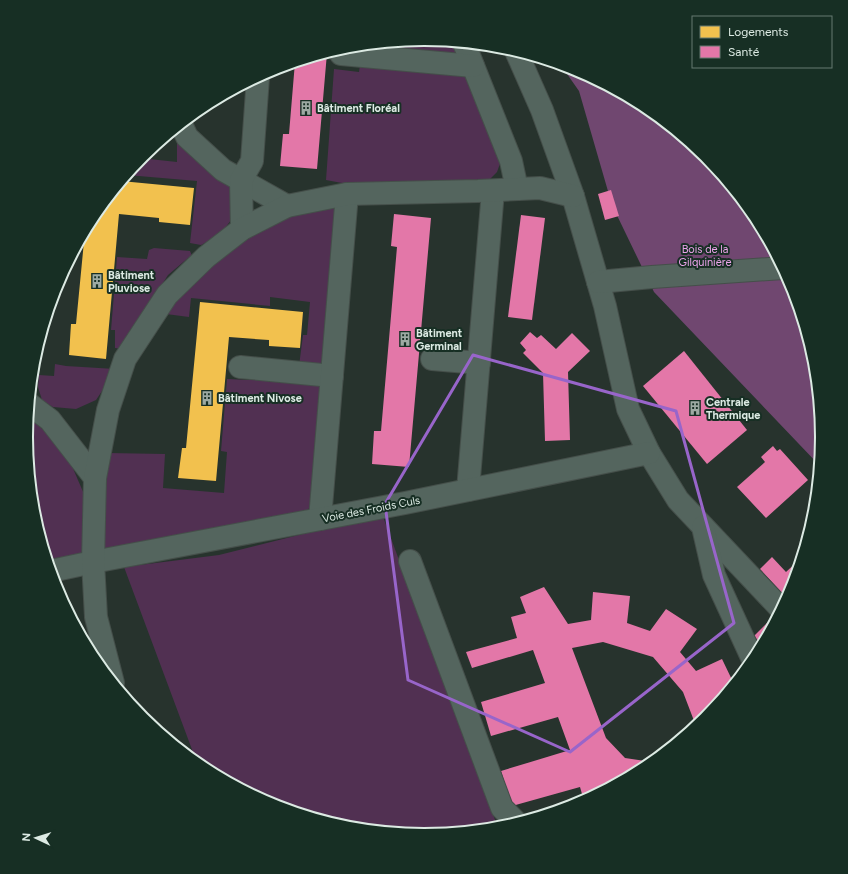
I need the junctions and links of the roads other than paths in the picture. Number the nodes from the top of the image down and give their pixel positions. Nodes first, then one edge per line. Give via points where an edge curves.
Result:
1 (466, 48) edge
2 (346, 54) edge
3 (519, 58) edge
4 (473, 66) junction
5 (258, 83) edge
6 (179, 133) edge
7 (241, 180) junction
8 (517, 189) junction
9 (493, 190) junction
10 (347, 194) junction
11 (573, 196) junction
12 (288, 206) junction
13 (242, 229) junction
14 (777, 268) edge
15 (598, 282) junction
16 (432, 359) dead end
17 (479, 363) junction
18 (240, 367) dead end
19 (332, 376) junction
20 (34, 408) edge
21 (649, 453) junction
22 (95, 478) junction
23 (468, 490) junction
24 (320, 519) junction
25 (702, 526) junction
26 (410, 561) dead end
27 (93, 562) junction
28 (57, 570) edge
29 (777, 605) edge
30 (750, 652) edge
31 (109, 668) edge
32 (512, 818) edge

1 - 4 lane
2 - 4 lane
3 - 11 lane via 542,110
4 - 8 lane via 511,160
5 - 7 lane via 252,161
6 - 7 lane via 224,170
7 - 12 lane
7 - 13 lane
8 - 9 lane
8 - 11 lane via 540,188
9 - 10 lane
9 - 17 lane
10 - 12 lane
10 - 19 lane
11 - 15 lane
12 - 13 lane
13 - 22 lane via 167,294 126,359 108,410
14 - 15 lane
15 - 21 lane via 628,410
16 - 17 lane
17 - 23 lane
18 - 19 lane
19 - 24 lane
20 - 22 lane via 50,420
21 - 23 lane, Voie des Froids Culs
21 - 25 lane via 678,500
22 - 27 lane
23 - 24 lane, Voie des Froids Culs
24 - 27 lane, Voie des Froids Culs
25 - 29 lane
25 - 30 lane via 714,575
26 - 32 lane via 502,808
27 - 28 lane, Voie des Froids Culs
27 - 31 lane via 96,616

